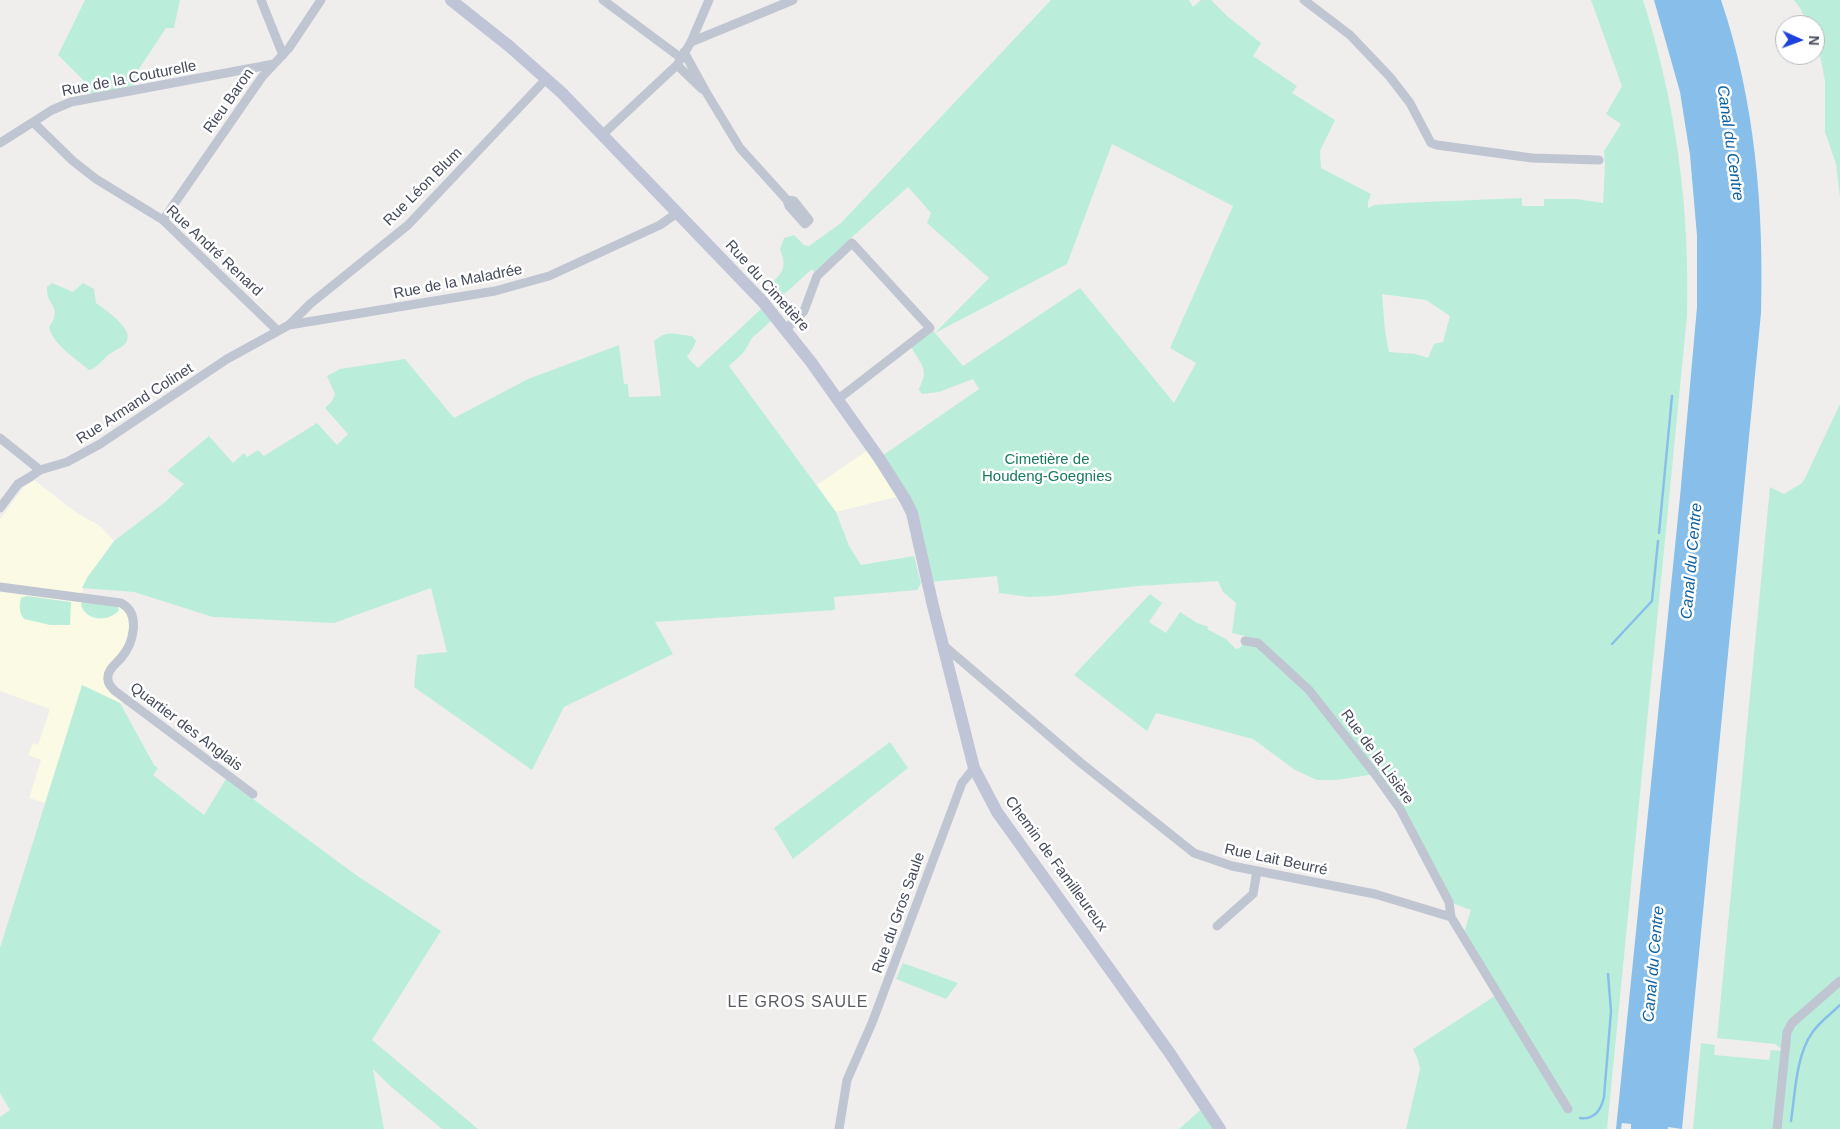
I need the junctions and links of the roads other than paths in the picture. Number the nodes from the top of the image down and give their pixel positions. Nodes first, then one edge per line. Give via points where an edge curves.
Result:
1 (261, 0) edge
2 (321, 0) edge
3 (451, 0) edge
4 (603, 0) edge
5 (710, 0) edge
6 (793, 0) edge
7 (1304, 0) edge
8 (691, 42) junction
9 (283, 55) junction
10 (681, 59) junction
11 (274, 64) junction
12 (547, 78) junction
13 (706, 92) junction
14 (34, 123) junction
15 (602, 135) junction
16 (0, 144) edge
17 (1599, 160) dead end
18 (678, 213) junction
19 (163, 220) junction
20 (807, 222) dead end
21 (288, 325) junction
22 (786, 329) junction
23 (278, 330) junction
24 (837, 400) junction
25 (0, 438) edge
26 (40, 470) junction
27 (1, 503) edge
28 (0, 587) edge
29 (1245, 640) dead end
30 (943, 645) junction
31 (949, 666) joint
32 (974, 768) junction
33 (253, 794) dead end
34 (1256, 871) junction
35 (1451, 917) junction
36 (1217, 926) dead end
37 (1840, 980) edge
38 (1568, 1109) dead end
39 (840, 1129) edge
40 (1220, 1129) edge
41 (1777, 1129) edge

1 - 9 street
2 - 9 street, Rieu Baron
3 - 12 street, Rue du Cimetière
4 - 10 street
5 - 8 street
6 - 8 street
7 - 17 street via 1350,35 1390,77 1410,103 1431,143 1532,158
8 - 10 street
9 - 11 street, Rieu Baron
10 - 13 street
10 - 13 street
10 - 15 street
11 - 14 street, Rue de la Couturelle via 71,102
11 - 19 street, Rieu Baron
12 - 15 street, Rue du Cimetière
12 - 21 street, Rue Léon Blum via 408,225
13 - 20 street via 744,153 789,206
14 - 16 street, Rue de la Couturelle
14 - 19 street, Rue André Renard via 96,179
15 - 18 street, Rue du Cimetière
18 - 21 street, Rue de la Maladrée via 660,225 533,282
18 - 22 street, Rue du Cimetière
19 - 23 street, Rue André Renard
21 - 23 street, Rue Armand Colinet
22 - 24 street, Rue du Cimetière
22 - 24 street via 804,312 817,276 852,243 930,328
23 - 26 street, Rue Armand Colinet via 100,444 67,462
24 - 30 street, Rue du Cimetière via 879,458 912,513
25 - 26 street
26 - 27 street, Rue Armand Colinet via 18,484
28 - 33 street, Quartier des Anglais via 127,606 133,616 132,637 108,674 109,683 115,691
29 - 35 street, Rue de la Lisière via 1258,643 1309,690 1375,774 1400,809 1449,902
30 - 31 street, Rue du Cimetière
30 - 34 street, Rue Lait Beurré via 1185,847 1203,858
31 - 32 street, Chemin de Familleureux
32 - 39 street, Rue du Gros Saule via 962,783 847,1080
32 - 40 street, Chemin de Familleureux via 997,812
34 - 35 street, Rue Lait Beurré via 1375,894
34 - 36 street via 1253,894
35 - 38 street
37 - 41 street via 1792,1023 1787,1032

